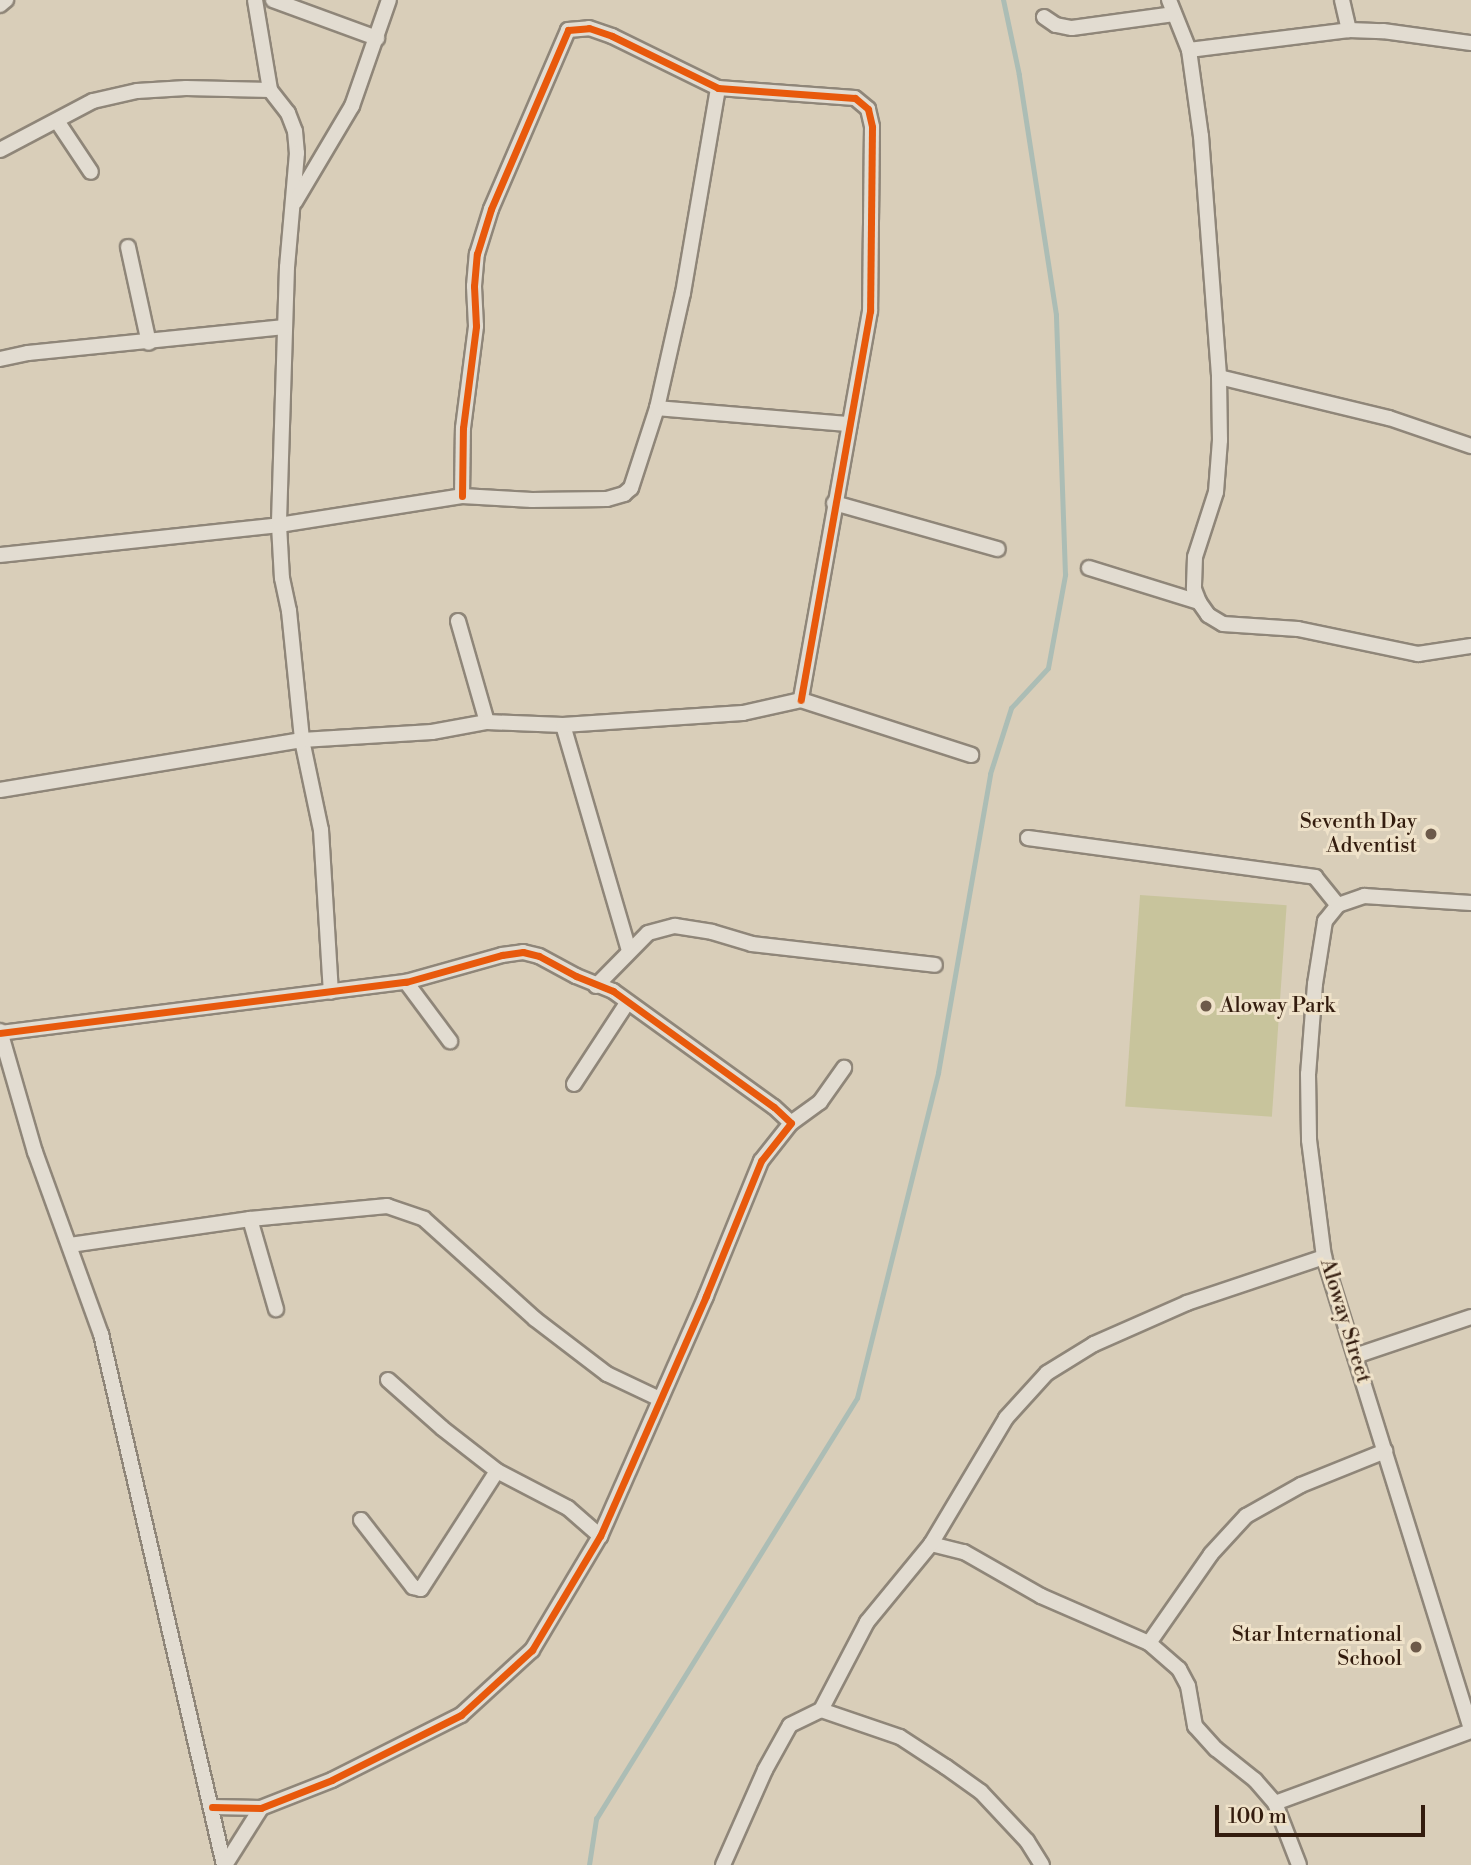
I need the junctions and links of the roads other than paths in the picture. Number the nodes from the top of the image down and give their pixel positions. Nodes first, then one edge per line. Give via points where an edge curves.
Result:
1 (6, 0) edge
2 (255, 0) edge
3 (273, 0) edge
4 (389, 0) edge
5 (1169, 0) edge
6 (1342, 0) edge
7 (0, 5) edge
8 (1174, 14) junction
9 (1044, 17) dead end
10 (1349, 30) junction
11 (377, 38) junction
12 (1471, 43) edge
13 (1189, 50) junction
14 (718, 88) junction
15 (270, 90) junction
16 (57, 121) junction
17 (0, 150) edge
18 (91, 172) dead end
19 (292, 206) junction
20 (128, 247) dead end
21 (285, 327) junction
22 (149, 343) junction
23 (0, 359) edge
24 (1219, 377) junction
25 (657, 408) junction
26 (849, 424) junction
27 (1471, 446) edge
28 (461, 496) junction
29 (834, 503) junction
30 (279, 525) junction
31 (998, 549) dead end
32 (0, 555) edge
33 (1089, 568) dead end
34 (1199, 602) junction
35 (458, 621) dead end
36 (1471, 646) edge
37 (800, 699) junction
38 (487, 722) junction
39 (563, 725) junction
40 (302, 740) junction
41 (971, 755) dead end
42 (0, 790) edge
43 (1028, 838) dead end
44 (1471, 903) edge
45 (1338, 905) junction
46 (629, 951) junction
47 (935, 965) dead end
48 (405, 982) junction
49 (596, 986) junction
50 (331, 992) junction
51 (627, 1003) junction
52 (0, 1032) edge
53 (450, 1041) dead end
54 (844, 1068) dead end
55 (574, 1084) dead end
56 (790, 1123) junction
57 (250, 1219) junction
58 (70, 1245) junction
59 (1324, 1257) junction
60 (276, 1309) dead end
61 (1471, 1317) edge
62 (1355, 1356) junction
63 (388, 1380) dead end
64 (660, 1399) junction
65 (1385, 1451) junction
66 (497, 1471) junction
67 (361, 1520) dead end
68 (600, 1536) junction
69 (931, 1544) junction
70 (1149, 1643) junction
71 (821, 1710) junction
72 (1471, 1729) edge
73 (1275, 1803) junction
74 (212, 1807) junction
75 (261, 1808) junction
76 (224, 1865) edge
77 (723, 1865) edge
78 (1042, 1865) edge
79 (1299, 1865) edge

1 - 7 street
2 - 15 street
3 - 11 street
4 - 11 street
5 - 8 street
6 - 10 street
8 - 9 street via 1072,27
8 - 13 street
10 - 12 street
10 - 13 street
11 - 19 street via 352,106
13 - 24 street via 1201,136
14 - 25 street via 683,293
14 - 26 street via 855,98 868,109 872,127 870,312
14 - 28 street via 589,28 568,30 562,37 477,254 476,326 463,428
15 - 16 street via 136,91 93,101
15 - 19 street via 295,131
16 - 17 street
16 - 18 street
19 - 21 street
20 - 22 street
21 - 22 street
21 - 30 street
22 - 23 street
24 - 27 street via 1389,418
24 - 34 street via 1216,492 1195,558 1194,589
25 - 26 street
25 - 28 street via 631,488 615,498
26 - 29 street
28 - 30 street
29 - 31 street
29 - 37 street
30 - 32 street
30 - 40 street
33 - 34 street
34 - 36 street via 1208,615 1223,624 1297,629 1418,654
35 - 38 street
37 - 39 street via 743,713
37 - 41 street
38 - 39 street
38 - 40 street via 420,733
39 - 46 street
40 - 42 street
40 - 50 street via 321,830
43 - 45 street via 1315,877
44 - 45 street via 1364,897
45 - 59 street, Aloway Street via 1325,921 1308,1074 1310,1140
46 - 47 street via 648,933 675,926 752,944
46 - 49 street
48 - 49 street via 523,952
48 - 50 street
48 - 53 street
49 - 51 street via 613,991
50 - 52 street
51 - 55 street
51 - 56 street
52 - 58 street via 35,1152
54 - 56 street via 820,1102
56 - 64 street via 761,1161
57 - 58 street
57 - 60 street
57 - 64 street via 387,1206 414,1214 535,1319 607,1374
58 - 74 street via 101,1334
59 - 62 street, Aloway Street
59 - 69 street via 1187,1303 1094,1344 1047,1373 1006,1418
61 - 62 street
62 - 65 street, Aloway Street
63 - 66 street
64 - 68 street
65 - 70 street via 1301,1485 1246,1516 1211,1554
65 - 72 street, Aloway Street
66 - 67 street via 421,1589 414,1587
66 - 68 street via 568,1508
68 - 75 street via 532,1650 461,1715 332,1780
69 - 70 street via 964,1552 1041,1596
69 - 71 street via 867,1622
70 - 73 street via 1179,1668 1188,1686 1195,1726
71 - 77 street via 790,1725
71 - 78 street via 900,1737 964,1780 1027,1841
72 - 73 street
73 - 79 street
74 - 75 street
74 - 76 street
75 - 76 street

